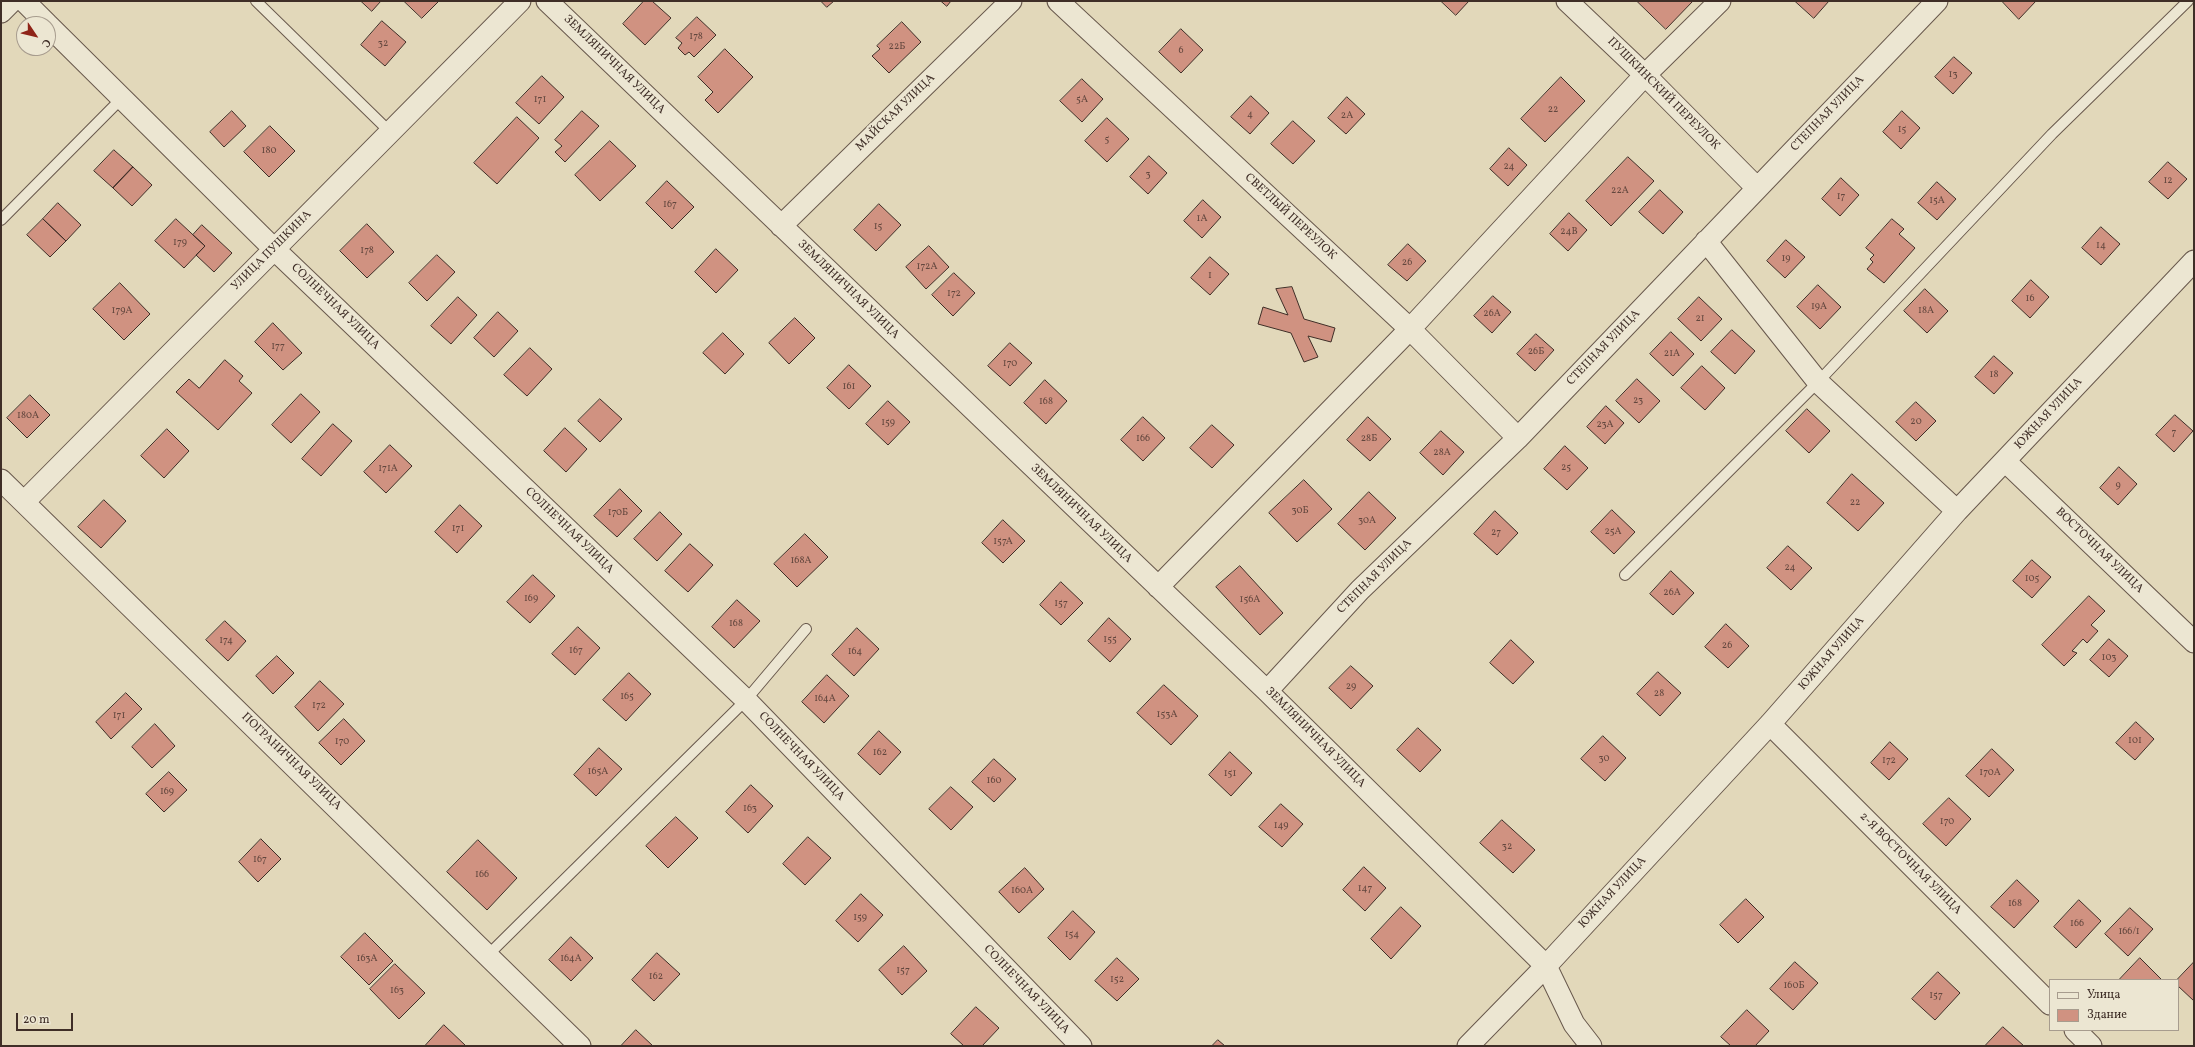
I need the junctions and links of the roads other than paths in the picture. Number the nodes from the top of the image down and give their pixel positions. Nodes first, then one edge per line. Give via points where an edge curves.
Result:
1 (12, 1) edge
2 (24, 1) edge
3 (256, 1) edge
4 (520, 1) edge
5 (547, 1) edge
6 (1011, 1) edge
7 (1058, 1) edge
8 (1567, 1) edge
9 (1720, 1) edge
10 (1937, 1) edge
11 (2188, 1) edge
12 (1, 12) edge
13 (40, 16) edge
14 (56, 32) edge
15 (1646, 75) junction
16 (122, 98) junction
17 (390, 132) junction
18 (1757, 188) junction
19 (1, 220) edge
20 (781, 226) junction
21 (1706, 241) junction
22 (274, 249) junction
23 (2194, 261) edge
24 (1410, 329) junction
25 (1818, 382) junction
26 (1518, 438) junction
27 (2005, 461) junction
28 (1, 480) edge
29 (24, 502) junction
30 (1957, 511) junction
31 (1625, 575) dead end
32 (1158, 587) junction
33 (806, 629) dead end
34 (2194, 642) edge
35 (1267, 691) junction
36 (746, 700) junction
37 (1770, 724) junction
38 (488, 955) junction
39 (1546, 966) junction
40 (2049, 1003) edge
41 (2076, 1031) edge
42 (580, 1046) edge
43 (1080, 1046) edge
44 (1468, 1046) edge
45 (1591, 1046) edge
46 (2091, 1046) edge

1 - 12 street
2 - 13 street, СОЛНЕЧНАЯ УЛИЦА
3 - 17 lane
4 - 17 street, УЛИЦА ПУШКИНА
5 - 20 street, ЗЕМЛЯНИЧНАЯ УЛИЦА
6 - 20 street, МАЙСКАЯ УЛИЦА
7 - 24 street, СВЕТЛЫЙ ПЕРЕУЛОК
8 - 15 street, ПУШКИНСКИЙ ПЕРЕУЛОК
9 - 15 street
10 - 18 street, СТЕПНАЯ УЛИЦА
11 - 25 lane via 2052,134
14 - 16 street, СОЛНЕЧНАЯ УЛИЦА
15 - 18 street, ПУШКИНСКИЙ ПЕРЕУЛОК
15 - 24 street
16 - 19 lane
16 - 22 street, СОЛНЕЧНАЯ УЛИЦА
17 - 22 street, УЛИЦА ПУШКИНА
18 - 21 street, СТЕПНАЯ УЛИЦА
20 - 32 street, ЗЕМЛЯНИЧНАЯ УЛИЦА
21 - 25 street
21 - 26 street, СТЕПНАЯ УЛИЦА
22 - 29 street, УЛИЦА ПУШКИНА
22 - 36 street, СОЛНЕЧНАЯ УЛИЦА
23 - 27 street, ЮЖНАЯ УЛИЦА
24 - 26 street, СВЕТЛЫЙ ПЕРЕУЛОК
24 - 32 street
25 - 30 street
25 - 31 lane
26 - 35 street, СТЕПНАЯ УЛИЦА via 1360,590
27 - 30 street, ЮЖНАЯ УЛИЦА
27 - 34 street, ВОСТОЧНАЯ УЛИЦА
28 - 29 street, ПОГРАНИЧНАЯ УЛИЦА
29 - 38 street, ПОГРАНИЧНАЯ УЛИЦА
30 - 37 street, ЮЖНАЯ УЛИЦА
32 - 35 street, ЗЕМЛЯНИЧНАЯ УЛИЦА
33 - 36 lane
35 - 39 street, ЗЕМЛЯНИЧНАЯ УЛИЦА
36 - 38 lane
36 - 43 street, СОЛНЕЧНАЯ УЛИЦА
37 - 39 street, ЮЖНАЯ УЛИЦА
37 - 40 street, 2-Я ВОСТОЧНАЯ УЛИЦА
38 - 42 street, ПОГРАНИЧНАЯ УЛИЦА
39 - 44 street, ЮЖНАЯ УЛИЦА
39 - 45 street, ЗЕМЛЯНИЧНАЯ УЛИЦА via 1574,1024
41 - 46 street

